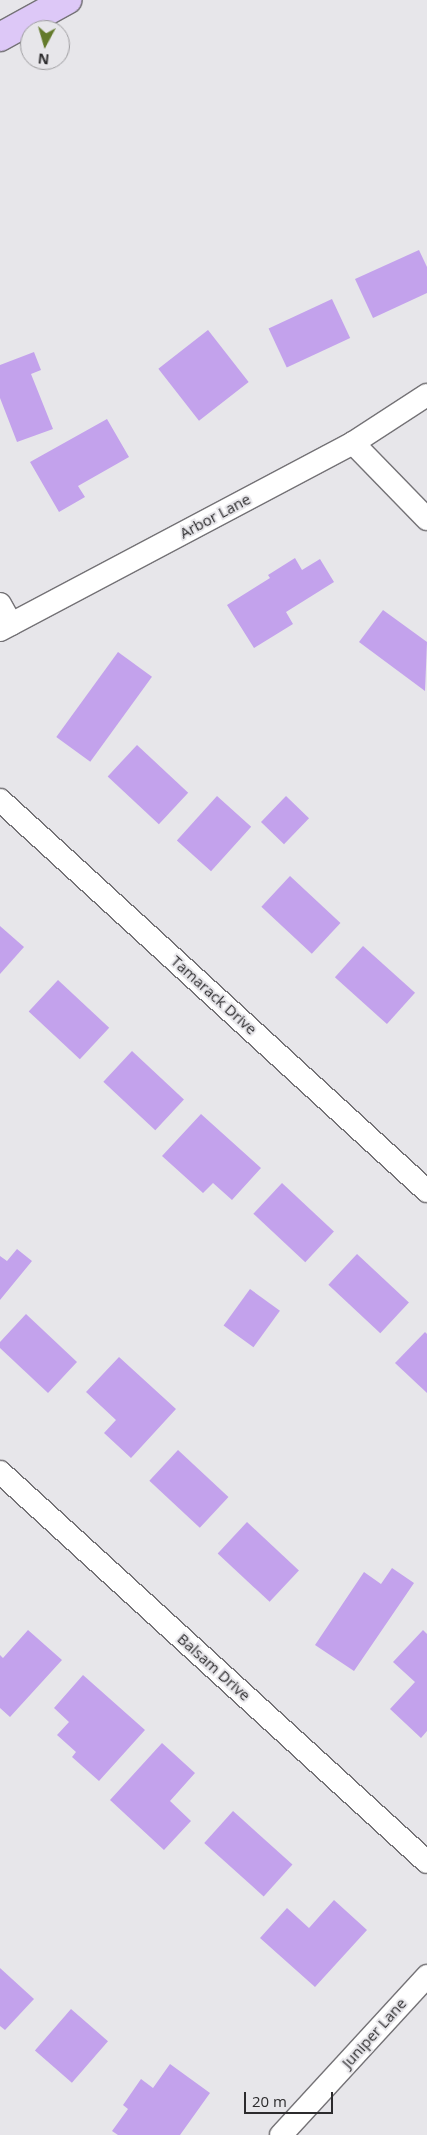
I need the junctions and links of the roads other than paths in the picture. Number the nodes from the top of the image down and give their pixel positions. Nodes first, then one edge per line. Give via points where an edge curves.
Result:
1 (67, 0) edge
2 (0, 37) edge
3 (427, 395) edge
4 (352, 443) junction
5 (427, 518) edge
6 (0, 604) edge
7 (5, 627) edge
8 (0, 800) edge
9 (427, 1191) edge
10 (0, 1472) edge
11 (427, 1862) edge
12 (427, 1976) edge
13 (282, 2135) edge

1 - 2 main road
3 - 4 street, Arbor Lane
4 - 5 street
4 - 7 street, Arbor Lane
6 - 7 street
8 - 9 street, Tamarack Drive
10 - 11 street, Balsam Drive
12 - 13 street, Juniper Lane

